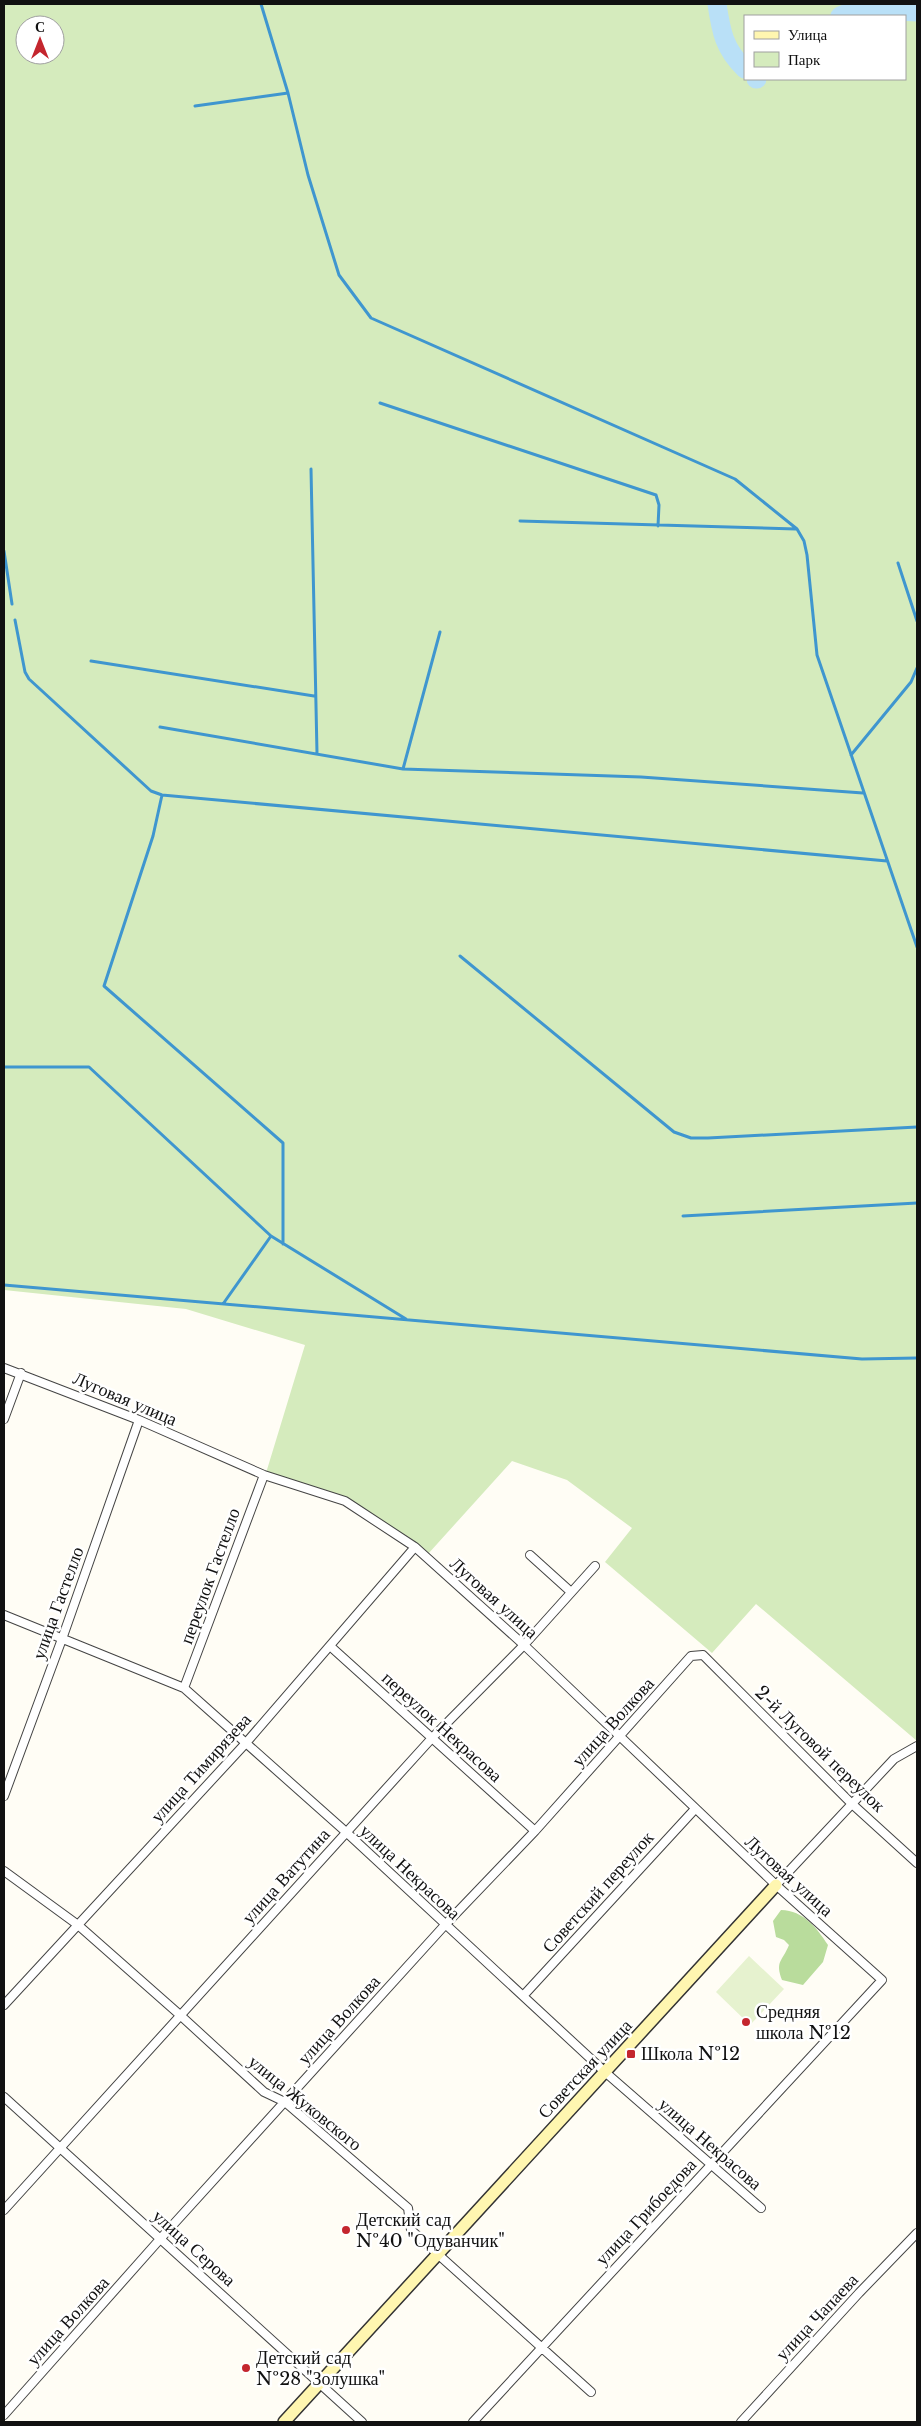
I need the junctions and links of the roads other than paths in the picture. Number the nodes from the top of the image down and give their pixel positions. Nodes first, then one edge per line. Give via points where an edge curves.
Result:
1 (4, 1368) edge
2 (21, 1373) junction
3 (4, 1419) edge
4 (139, 1420) junction
5 (264, 1475) junction
6 (415, 1547) junction
7 (530, 1555) dead end
8 (595, 1566) dead end
9 (571, 1592) junction
10 (4, 1615) edge
11 (62, 1639) junction
12 (524, 1645) junction
13 (330, 1646) junction
14 (703, 1655) joint
15 (184, 1688) junction
16 (620, 1736) junction
17 (432, 1738) junction
18 (245, 1744) junction
19 (917, 1746) edge
20 (4, 1796) edge
21 (851, 1803) junction
22 (695, 1809) junction
23 (535, 1831) junction
24 (346, 1832) junction
25 (917, 1863) edge
26 (4, 1871) edge
27 (776, 1885) junction
28 (78, 1925) junction
29 (444, 1926) junction
30 (882, 1980) joint
31 (523, 1996) junction
32 (4, 2005) edge
33 (180, 2015) junction
34 (606, 2072) junction
35 (4, 2097) edge
36 (286, 2102) junction
37 (59, 2149) junction
38 (710, 2165) junction
39 (761, 2208) dead end
40 (4, 2210) edge
41 (917, 2233) edge
42 (161, 2238) junction
43 (437, 2253) junction
44 (542, 2348) junction
45 (321, 2383) junction
46 (591, 2392) dead end
47 (4, 2415) edge
48 (284, 2422) edge
49 (362, 2422) edge
50 (474, 2422) edge
51 (741, 2422) edge

1 - 2 street, Луговая улица
2 - 3 street
2 - 4 street, Луговая улица
4 - 5 street, Луговая улица
4 - 11 street, улица Гастелло
5 - 6 street, Луговая улица via 345,1500
5 - 15 street, переулок Гастелло
6 - 12 street, Луговая улица
6 - 13 street, улица Тимирязева
7 - 9 street
8 - 9 street, улица Ватутина
9 - 12 street, улица Ватутина
10 - 11 street, улица Некрасова
11 - 15 street, улица Некрасова
11 - 20 street, улица Гастелло
12 - 16 street, Луговая улица
12 - 17 street, улица Ватутина
13 - 17 street, переулок Некрасова
13 - 18 street, улица Тимирязева
14 - 16 street, улица Волкова via 691,1656
14 - 21 street, 2-й Луговой переулок
15 - 18 street, улица Некрасова
16 - 22 street, Луговая улица
16 - 23 street, улица Волкова
17 - 23 street, переулок Некрасова
17 - 24 street, улица Ватутина
18 - 24 street, улица Некрасова
18 - 28 street, улица Тимирязева
19 - 21 street, Советская улица via 894,1759
21 - 25 street, 2-й Луговой переулок
21 - 27 street, Советская улица
22 - 27 street, Луговая улица
22 - 31 street, Советский переулок
23 - 29 street, улица Волкова
24 - 29 street, улица Некрасова
24 - 33 street, улица Ватутина
26 - 28 street, улица Жуковского
27 - 30 street, Луговая улица
27 - 34 street, Советская улица
28 - 32 street, улица Тимирязева
28 - 33 street, улица Жуковского
29 - 31 street, улица Некрасова
29 - 36 street, улица Волкова
30 - 38 street, улица Грибоедова
31 - 34 street, улица Некрасова
33 - 36 street, улица Жуковского via 264,2092
33 - 37 street, улица Ватутина
34 - 38 street, улица Некрасова
34 - 43 street, Советская улица
35 - 37 street, улица Серова
36 - 42 street, улица Волкова
36 - 43 street, улица Жуковского via 408,2208 411,2230
37 - 40 street, улица Ватутина
37 - 42 street, улица Серова
38 - 39 street, улица Некрасова
38 - 44 street, улица Грибоедова
41 - 51 street, улица Чапаева
42 - 45 street, улица Серова
42 - 47 street, улица Волкова
43 - 44 street, улица Жуковского
43 - 45 street, Советская улица
44 - 46 street, улица Жуковского
44 - 50 street, улица Грибоедова
45 - 48 street, Советская улица
45 - 49 street, улица Серова

